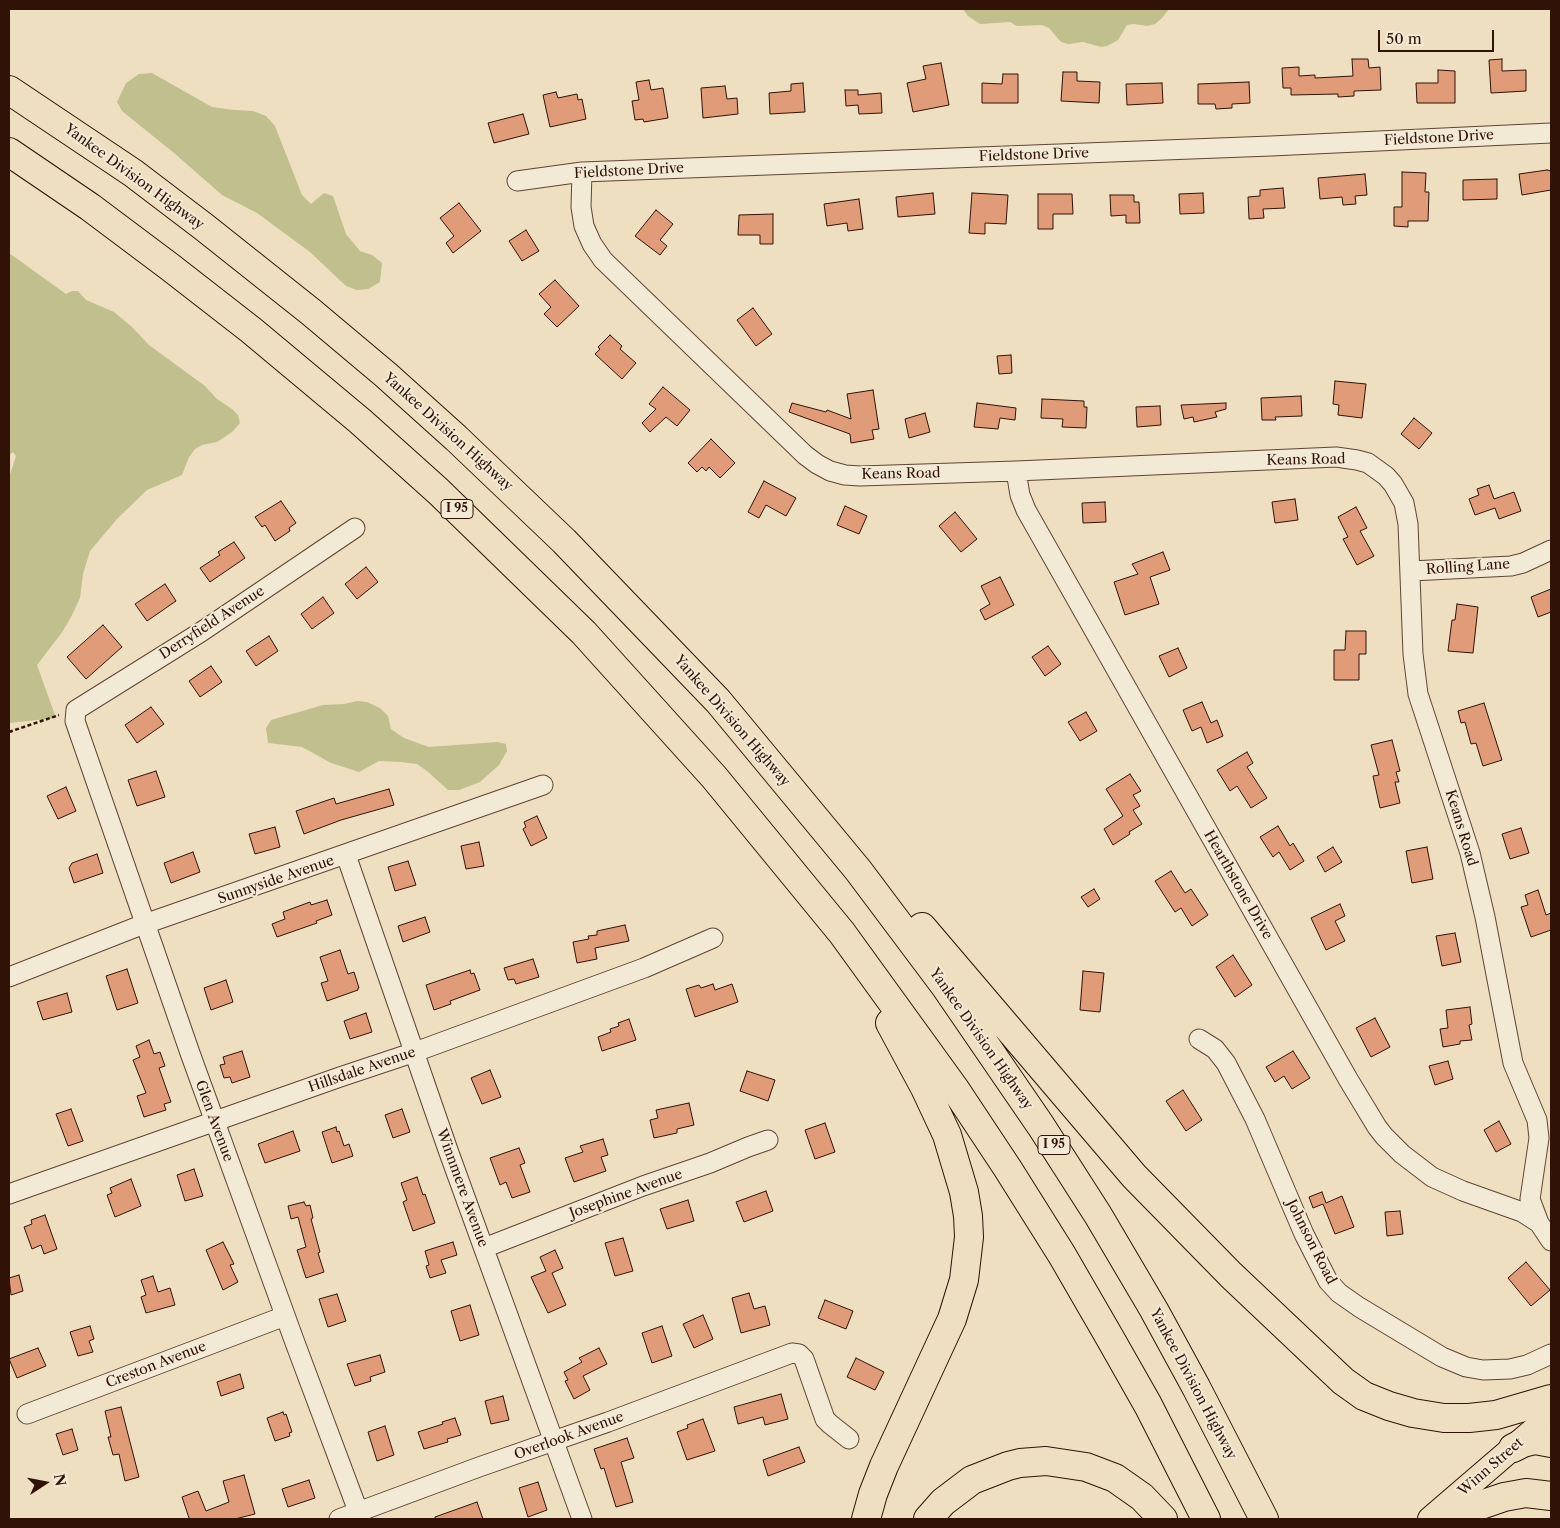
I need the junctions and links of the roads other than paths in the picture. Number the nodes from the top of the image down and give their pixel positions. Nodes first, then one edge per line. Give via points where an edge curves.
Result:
1 (9, 90) edge
2 (1551, 133) edge
3 (9, 152) edge
4 (582, 172) junction
5 (517, 181) dead end
6 (1016, 471) junction
7 (355, 528) dead end
8 (1551, 550) edge
9 (1411, 571) junction
10 (75, 715) joint
11 (543, 785) dead end
12 (800, 799) junction
13 (346, 855) junction
14 (145, 924) junction
15 (842, 933) junction
16 (713, 938) dead end
17 (9, 976) edge
18 (1199, 1039) dead end
19 (415, 1052) junction
20 (215, 1122) junction
21 (768, 1140) dead end
22 (9, 1194) edge
23 (1539, 1223) junction
24 (1551, 1241) edge
25 (484, 1248) junction
26 (285, 1316) junction
27 (1551, 1354) edge
28 (1551, 1399) edge
29 (27, 1414) dead end
30 (1551, 1415) edge
31 (1214, 1420) junction
32 (850, 1438) dead end
33 (554, 1441) junction
34 (1551, 1443) edge
35 (1514, 1448) junction
36 (1551, 1496) edge
37 (360, 1516) edge
38 (339, 1519) edge
39 (582, 1519) edge
40 (866, 1519) edge
41 (928, 1519) edge
42 (1163, 1519) edge
43 (1206, 1519) edge
44 (1264, 1519) edge
45 (1282, 1519) edge
46 (1430, 1519) edge
47 (1447, 1519) edge

1 - 12 highway, Yankee Division Highway / I 95 via 132,173 204,227 333,331 456,438 642,620 718,701
2 - 4 street, Fieldstone Drive
3 - 15 highway, I 95 via 90,208 244,325 438,491 577,627 652,707
4 - 5 street, Fieldstone Drive
4 - 6 street, Keans Road via 584,226 603,260 811,460 830,471 852,476
6 - 9 street, Keans Road via 1336,457 1357,460 1386,476 1400,493 1407,514
6 - 23 street, Hearthstone Drive via 1026,510 1377,1127 1402,1154 1432,1177 1522,1212
7 - 10 street, Derryfield Avenue
8 - 9 street, Rolling Lane via 1511,566
9 - 23 street, Keans Road via 1413,654 1418,694 1476,875 1515,1069 1537,1120 1539,1138 1530,1199
10 - 14 street, Glen Avenue
11 - 13 street, Sunnyside Avenue
12 - 28 highway via 924,929 1134,1176 1231,1275 1343,1381 1364,1396 1389,1406 1444,1418 1496,1415
12 - 31 highway, Yankee Division Highway / I 95 via 945,986 1036,1118 1126,1263
13 - 14 street, Sunnyside Avenue
13 - 19 street, Winnmere Avenue
14 - 17 street, Sunnyside Avenue
14 - 20 street, Glen Avenue
15 - 40 highway via 940,1116 961,1177 969,1226 966,1268 957,1305 884,1466
15 - 43 highway, I 95 via 955,1089 1062,1255 1148,1405
16 - 19 street, Hillsdale Avenue via 644,968
18 - 27 street, Johnson Road via 1215,1049 1226,1063 1255,1119 1304,1234 1328,1280 1339,1293 1442,1357 1466,1367 1510,1369
19 - 20 street, Hillsdale Avenue
19 - 25 street, Winnmere Avenue
20 - 22 street, Hillsdale Avenue
20 - 26 street, Glen Avenue
21 - 25 street, Josephine Avenue
23 - 24 street, Keans Road
25 - 33 street, Winnmere Avenue
26 - 29 street, Creston Avenue
26 - 37 street, Glen Avenue
30 - 35 main road, Winn Street
31 - 44 highway, Yankee Division Highway / I 95
31 - 45 highway
32 - 33 street, Overlook Avenue via 825,1419 805,1361 799,1354 790,1354
33 - 37 street, Overlook Avenue via 478,1467
33 - 39 street, Winnmere Avenue
34 - 35 highway via 1535,1440
35 - 46 main road, Winn Street
36 - 47 highway via 1526,1493 1504,1497
37 - 38 street, Overlook Avenue
41 - 42 highway via 943,1502 972,1480 1008,1466 1046,1460 1086,1467 1115,1478 1142,1497

